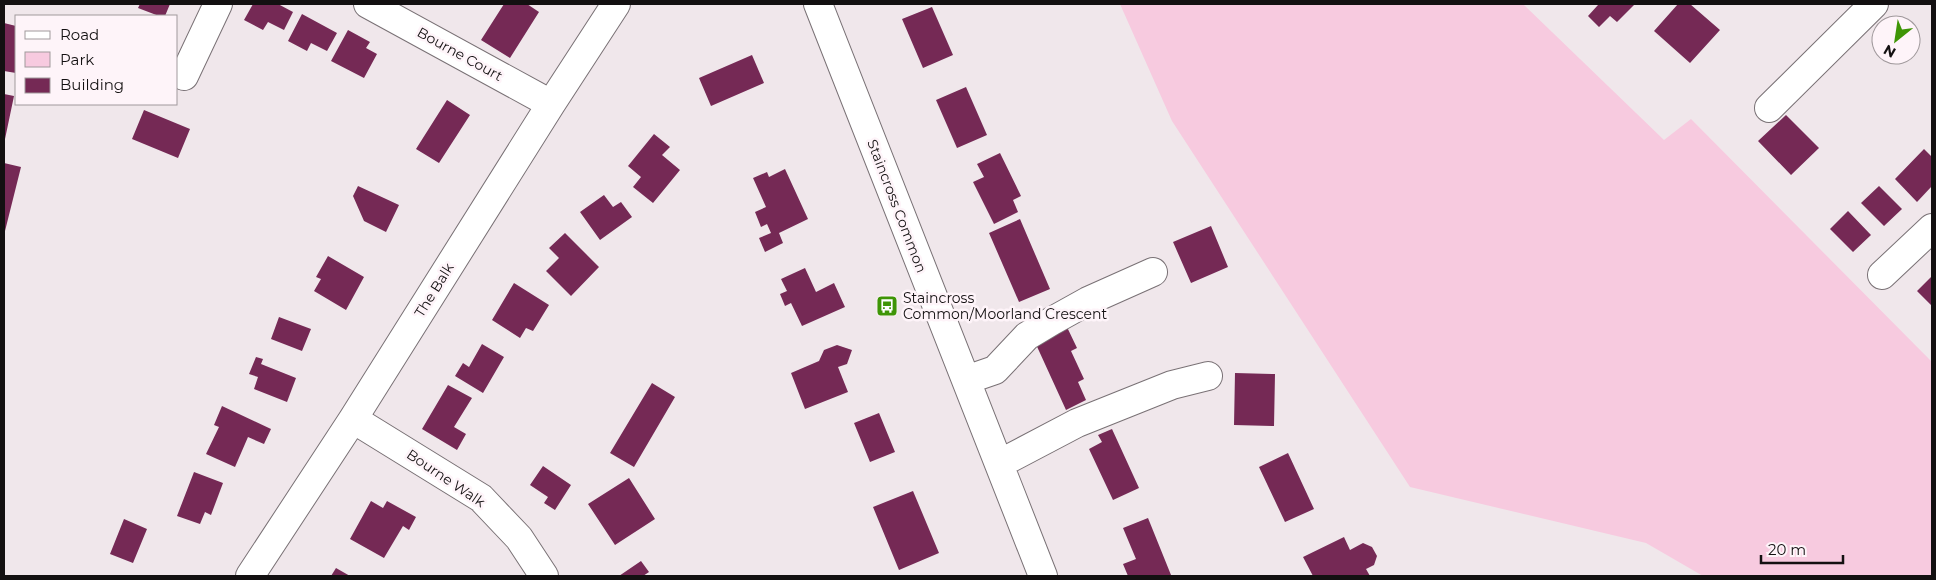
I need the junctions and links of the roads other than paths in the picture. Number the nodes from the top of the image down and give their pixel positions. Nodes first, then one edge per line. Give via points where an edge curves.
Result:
1 (218, 4) edge
2 (368, 4) edge
3 (616, 4) edge
4 (818, 4) edge
5 (1874, 4) edge
6 (184, 76) dead end
7 (551, 104) junction
8 (1770, 108) dead end
9 (1932, 228) edge
10 (1153, 272) dead end
11 (1882, 275) dead end
12 (1208, 376) dead end
13 (966, 380) junction
14 (353, 419) junction
15 (999, 464) junction
16 (250, 576) edge
17 (544, 576) edge
18 (1042, 576) edge

1 - 6 street
2 - 7 street, Bourne Court
3 - 7 street, The Balk
4 - 13 street, Staincross Common
5 - 8 street
7 - 14 street, The Balk
9 - 11 street
10 - 13 street via 1052,321 1027,336 994,370
12 - 15 street via 1172,385 1077,423
13 - 15 street, Staincross Common
14 - 16 street, The Balk
14 - 17 street, Bourne Walk via 482,498 519,538
15 - 18 street, Staincross Common

